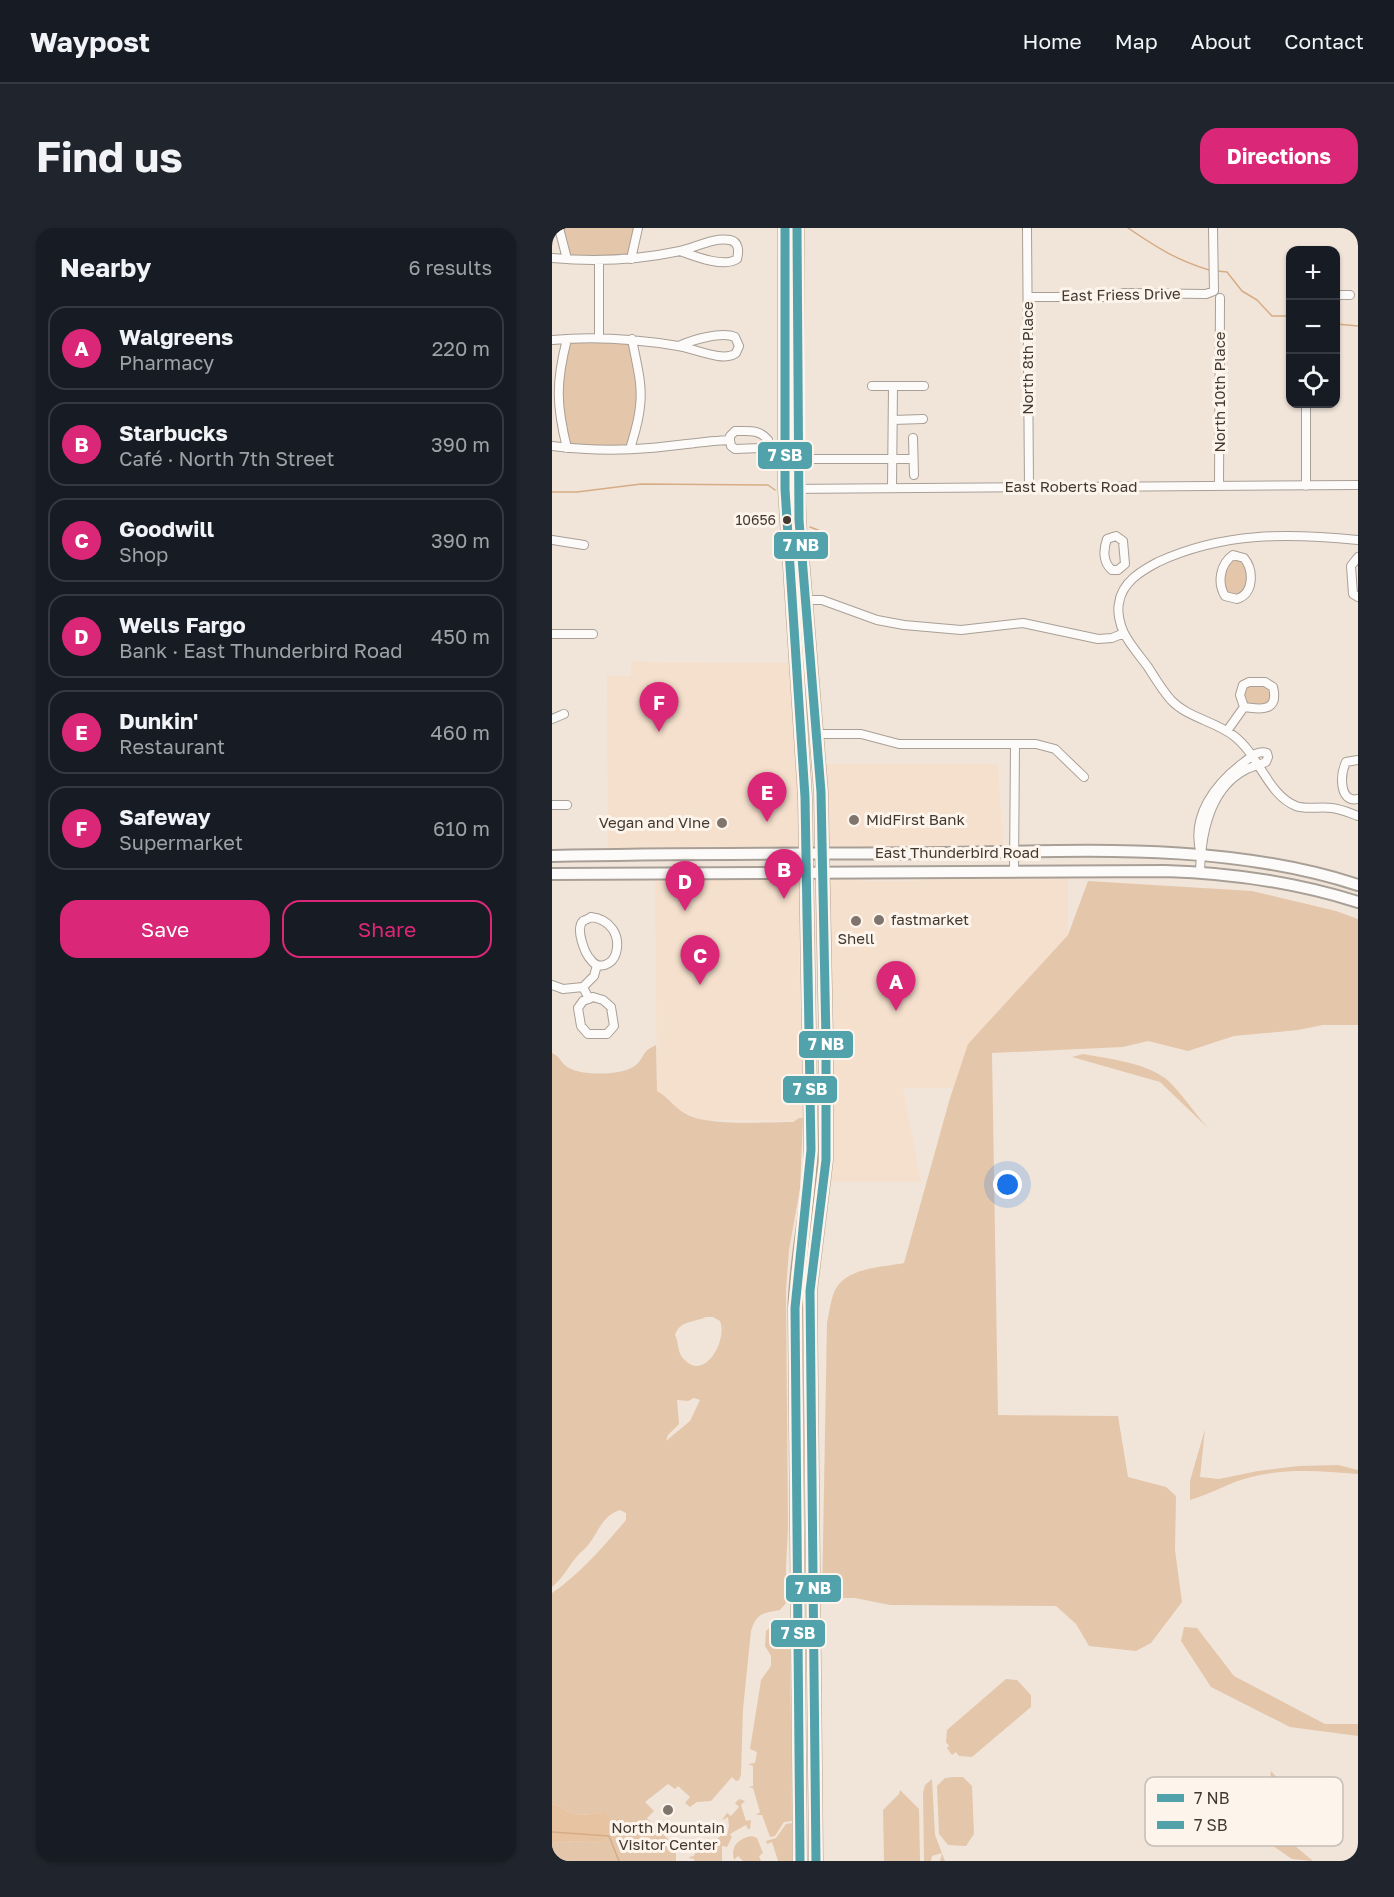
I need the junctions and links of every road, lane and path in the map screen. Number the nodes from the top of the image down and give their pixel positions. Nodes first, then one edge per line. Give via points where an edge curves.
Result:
1 (559, 228) edge
2 (638, 228) edge
3 (784, 228) edge
4 (796, 228) edge
5 (1027, 228) edge
6 (1213, 228) edge
7 (680, 251) junction
8 (552, 258) edge
9 (631, 259) junction
10 (567, 260) junction
11 (598, 261) junction
12 (1217, 294) junction
13 (1340, 295) edge
14 (1350, 295) dead end
15 (1028, 297) junction
16 (796, 307) junction
17 (783, 308) junction
18 (599, 338) junction
19 (567, 339) junction
20 (632, 339) junction
21 (552, 340) edge
22 (679, 346) junction
23 (872, 386) dead end
24 (893, 386) junction
25 (924, 386) dead end
26 (1306, 408) edge
27 (923, 419) dead end
28 (893, 420) junction
29 (913, 438) dead end
30 (730, 440) junction
31 (768, 440) junction
32 (790, 440) junction
33 (552, 446) edge
34 (567, 448) junction
35 (630, 448) junction
36 (892, 458) junction
37 (798, 459) junction
38 (913, 459) junction
39 (914, 476) dead end
40 (1358, 485) edge
41 (1219, 486) junction
42 (1306, 486) junction
43 (1029, 487) junction
44 (892, 488) junction
45 (785, 489) junction
46 (798, 489) junction
47 (1230, 539) junction
48 (552, 540) edge
49 (1358, 540) edge
50 (584, 545) dead end
51 (1233, 555) junction
52 (1358, 557) edge
53 (1122, 567) dead end
54 (1132, 579) junction
55 (1358, 597) edge
56 (806, 599) junction
57 (792, 600) junction
58 (1124, 633) junction
59 (552, 634) edge
60 (593, 634) dead end
61 (1244, 707) junction
62 (564, 714) dead end
63 (552, 719) edge
64 (1227, 731) junction
65 (817, 734) junction
66 (1015, 744) junction
67 (1252, 756) junction
68 (1358, 760) edge
69 (1260, 765) junction
70 (1084, 777) dead end
71 (1217, 792) junction
72 (1355, 800) edge
73 (552, 804) edge
74 (567, 804) dead end
75 (1348, 813) junction
76 (1358, 816) edge
77 (1014, 852) junction
78 (935, 853) junction
79 (806, 854) junction
80 (822, 854) junction
81 (1201, 854) junction
82 (552, 856) edge
83 (927, 872) junction
84 (1014, 872) junction
85 (1200, 872) junction
86 (806, 873) junction
87 (823, 873) junction
88 (868, 873) junction
89 (552, 874) edge
90 (1358, 885) edge
91 (1358, 902) edge
92 (597, 965) junction
93 (552, 985) edge
94 (583, 987) junction
95 (589, 999) junction
96 (799, 1764) junction
97 (814, 1764) junction
98 (800, 1861) edge
99 (816, 1861) edge

1 - 10 street
2 - 9 street
3 - 17 main road
4 - 16 main road
5 - 15 street, North 8th Place
6 - 12 street, North 10th Place
7 - 7 street via 728,263 738,253 737,245 729,240
7 - 9 street
8 - 10 street
9 - 11 street
10 - 11 street
11 - 18 street
12 - 15 street, East Friess Drive
12 - 41 street, North 10th Place
13 - 14 street
15 - 43 street, North 8th Place
16 - 17 main road
16 - 32 main road
17 - 32 main road
18 - 19 street
18 - 20 street
19 - 21 street
19 - 34 street via 557,395
20 - 22 street
20 - 35 street via 641,399
22 - 22 street via 729,357 739,346 735,337 726,334
23 - 24 street
24 - 25 street
24 - 28 street
26 - 42 street
27 - 28 street
28 - 36 street
29 - 38 street
30 - 31 street via 735,431 756,431
30 - 31 street via 735,449 761,448
30 - 35 street
31 - 32 street
32 - 37 main road
32 - 45 main road
33 - 34 street
34 - 35 street
36 - 37 street
36 - 38 street
36 - 44 street
37 - 46 main road
38 - 39 street
40 - 42 street, East Roberts Road
41 - 42 street, East Roberts Road
41 - 43 street, East Roberts Road
43 - 44 street, East Roberts Road
44 - 46 street, East Roberts Road
45 - 46 street, East Roberts Road
45 - 57 main road
46 - 56 main road
47 - 49 street via 1257,536
47 - 51 street
47 - 54 street via 1177,553
48 - 50 street
51 - 51 street via 1223,567 1222,591 1237,599 1251,587 1244,558
52 - 55 street via 1351,566 1353,594
53 - 54 street
54 - 58 street via 1123,588 1118,603
56 - 57 street
56 - 58 street via 830,602 877,620 904,625 961,630 1023,623 1098,639
56 - 65 main road
57 - 79 main road
58 - 64 street via 1171,700 1184,712
59 - 60 street
61 - 61 street via 1268,708 1275,697 1273,687 1265,682 1246,683 1241,689
61 - 64 street
62 - 63 street
64 - 67 street
65 - 66 street via 861,734 899,744
65 - 80 main road
66 - 70 street via 1055,749
66 - 77 street
67 - 69 street
67 - 69 street via 1267,753 1268,760
67 - 71 street via 1230,772
68 - 72 street via 1346,762 1343,767 1344,795
69 - 71 street via 1245,770
69 - 75 street via 1280,795 1297,806
71 - 81 street via 1204,808 1199,826 1197,842
72 - 75 street
73 - 74 street
75 - 76 street
77 - 78 main road, East Thunderbird Road
77 - 81 main road, East Thunderbird Road
77 - 84 street
78 - 80 main road, East Thunderbird Road
78 - 83 main road
78 - 88 main road via 915,866 882,867
79 - 80 main road, East Thunderbird Road
79 - 82 main road, East Thunderbird Road
79 - 86 main road
80 - 87 main road
81 - 85 street
81 - 90 main road, East Thunderbird Road via 1268,862
83 - 84 main road, East Thunderbird Road
83 - 88 main road, East Thunderbird Road
84 - 85 main road, East Thunderbird Road
85 - 91 main road, East Thunderbird Road via 1285,884
86 - 87 main road, East Thunderbird Road
86 - 89 main road, East Thunderbird Road
86 - 96 main road via 811,1158 795,1308
87 - 88 main road, East Thunderbird Road
87 - 97 main road via 826,1160 810,1302
92 - 92 street via 607,965 617,949 610,923 591,917 583,921 579,932
92 - 94 street via 594,976
93 - 94 street via 563,989
94 - 95 street
95 - 95 street via 578,1008 581,1026 588,1034 607,1034 614,1026 611,1007 603,1000
96 - 97 main road
96 - 98 main road
97 - 99 main road

